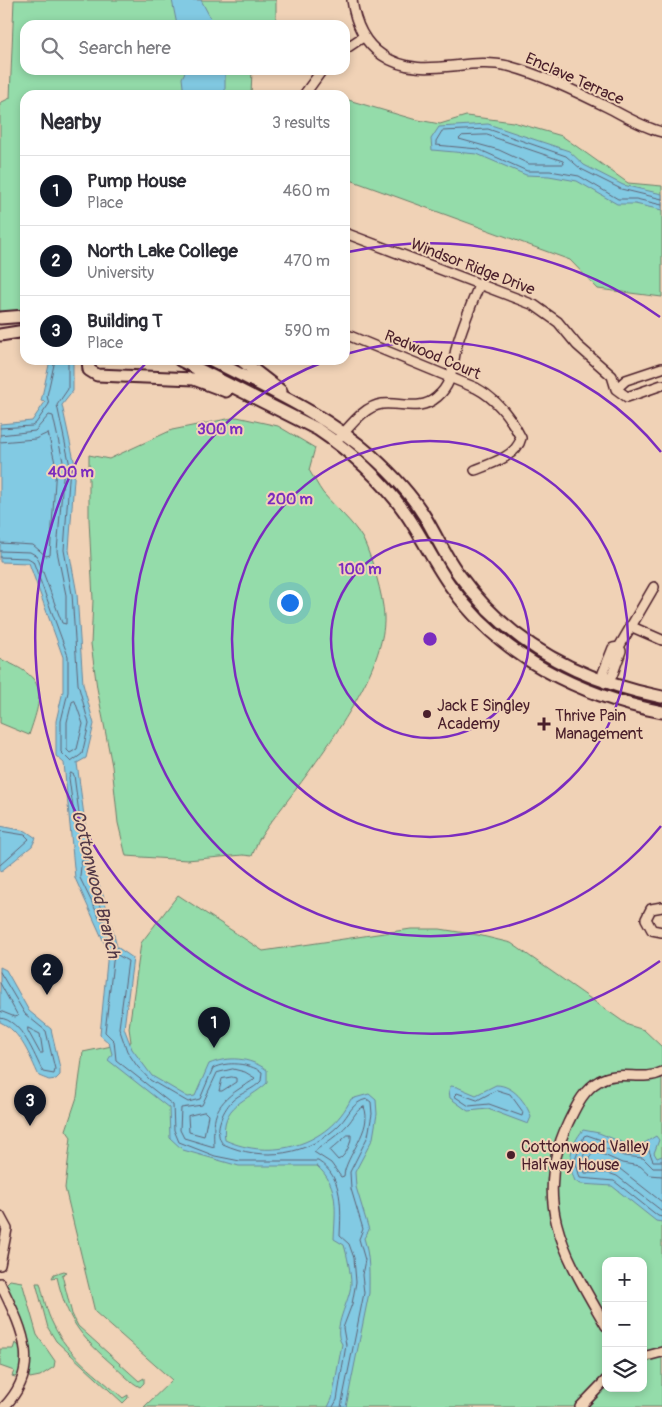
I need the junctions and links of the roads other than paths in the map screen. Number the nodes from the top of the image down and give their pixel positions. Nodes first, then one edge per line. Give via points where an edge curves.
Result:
1 (352, 0) edge
2 (363, 37) junction
3 (350, 46) edge
4 (318, 75) edge
5 (308, 90) edge
6 (662, 132) edge
7 (350, 235) edge
8 (480, 283) junction
9 (20, 316) edge
10 (0, 318) edge
11 (20, 332) edge
12 (0, 335) edge
13 (350, 336) edge
14 (88, 365) edge
15 (190, 365) edge
16 (221, 365) edge
17 (247, 365) edge
18 (662, 368) edge
19 (452, 376) junction
20 (662, 385) edge
21 (616, 390) junction
22 (260, 402) junction
23 (299, 406) junction
24 (340, 437) junction
25 (475, 470) dead end
26 (654, 587) dead end
27 (630, 626) junction
28 (662, 640) edge
29 (553, 659) junction
30 (546, 670) junction
31 (606, 681) junction
32 (662, 696) edge
33 (662, 712) edge
34 (662, 906) edge
35 (662, 932) edge
36 (662, 1072) edge
37 (0, 1216) edge
38 (0, 1265) edge
39 (0, 1283) edge
40 (602, 1319) edge
41 (662, 1352) edge
42 (647, 1356) edge
43 (602, 1384) edge
44 (4, 1407) edge
45 (580, 1407) edge

1 - 2 street
2 - 3 street
2 - 6 street, Enclave Terrace via 382,55 407,66 421,69 490,63 534,74 649,129
4 - 5 street
7 - 8 street, Windsor Ridge Drive
8 - 19 street via 457,344
8 - 21 street, Windsor Ridge Drive via 534,305 558,322 577,345 612,376
9 - 10 main road
11 - 12 main road
13 - 19 street, Redwood Court
14 - 22 main road via 89,370 97,375 194,379
15 - 22 main road
16 - 23 main road
17 - 23 main road
18 - 21 street via 626,380
19 - 24 street via 431,402 374,407
19 - 25 street, Redwood Court via 485,393 508,414 520,438 519,446 511,453
20 - 21 street via 626,397
22 - 24 main road
23 - 24 main road
24 - 29 main road via 371,455 413,500 477,598 508,627
24 - 30 main road via 406,513 434,562 466,605 496,636
26 - 27 street
27 - 28 street
27 - 31 street via 619,647 621,652 612,676
29 - 30 main road
29 - 31 main road
30 - 33 main road via 606,698
31 - 32 main road
34 - 35 street via 651,908 646,920 652,930
36 - 40 street via 640,1078 610,1076 586,1091 564,1132 556,1158 552,1191 557,1232 577,1277
37 - 38 street via 7,1229
39 - 44 street via 23,1331 26,1350 20,1382
41 - 42 street
43 - 45 street

